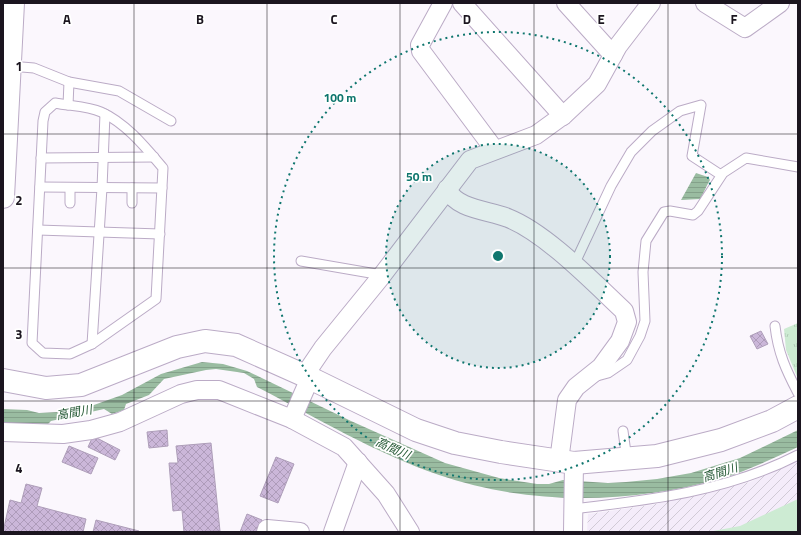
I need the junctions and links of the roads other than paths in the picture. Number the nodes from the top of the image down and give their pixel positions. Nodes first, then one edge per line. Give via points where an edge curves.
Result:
1 (13, 3) edge
2 (443, 3) edge
3 (462, 3) edge
4 (566, 3) edge
5 (651, 3) edge
6 (705, 3) edge
7 (780, 3) edge
8 (613, 55) junction
9 (10, 66) junction
10 (69, 82) junction
11 (68, 105) junction
12 (105, 114) junction
13 (563, 116) junction
14 (171, 121) dead end
15 (494, 149) junction
16 (103, 157) junction
17 (154, 157) junction
18 (41, 158) junction
19 (798, 167) edge
20 (721, 175) junction
21 (40, 187) junction
22 (70, 188) junction
23 (102, 188) junction
24 (132, 188) junction
25 (162, 188) junction
26 (447, 189) junction
27 (3, 198) edge
28 (70, 203) dead end
29 (132, 203) dead end
30 (38, 230) junction
31 (98, 232) junction
32 (160, 234) junction
33 (301, 261) dead end
34 (574, 265) junction
35 (382, 275) junction
36 (775, 326) dead end
37 (92, 344) junction
38 (3, 380) edge
39 (584, 380) junction
40 (306, 381) junction
41 (798, 393) edge
42 (798, 407) edge
43 (293, 416) junction
44 (623, 431) dead end
45 (3, 432) edge
46 (798, 455) edge
47 (627, 460) junction
48 (358, 462) junction
49 (569, 466) junction
50 (573, 505) junction
51 (266, 532) edge
52 (300, 532) edge
53 (333, 532) edge
54 (410, 532) edge
55 (573, 532) edge

1 - 9 main road
2 - 15 street via 420,45 421,52
3 - 13 street
4 - 8 street
5 - 8 street
6 - 7 street via 744,28
8 - 13 street via 597,84
9 - 10 lane via 34,68
9 - 27 main road
10 - 11 lane
10 - 14 lane via 119,91
11 - 12 lane
11 - 18 lane via 55,103 45,112
12 - 16 lane
12 - 17 lane via 145,146
13 - 15 street via 536,135
15 - 26 street via 470,160
16 - 17 lane
16 - 18 lane
16 - 23 lane
17 - 25 lane via 163,168
18 - 21 lane
19 - 20 lane via 746,158
20 - 34 lane via 692,156 701,105 680,111 652,131 630,152
20 - 39 lane via 693,215 664,212 646,241 643,272 644,322 640,336 627,360 608,373
21 - 22 lane
21 - 30 lane
22 - 23 lane
22 - 28 lane
23 - 24 lane
23 - 31 lane
24 - 25 lane
24 - 29 lane
25 - 32 lane
26 - 34 street via 451,197 460,203 508,218 531,229
26 - 35 street
30 - 31 lane
30 - 37 lane via 32,343 43,353 70,354
31 - 32 lane
31 - 37 lane
32 - 37 lane via 156,299
33 - 35 lane
34 - 39 street via 624,310 627,322 616,346 601,367
35 - 40 street via 323,348
36 - 41 lane via 777,346
38 - 40 main road via 46,388 81,385 178,346 204,341 236,346
39 - 49 street via 567,400
40 - 43 street
40 - 49 main road via 416,430 448,441
42 - 47 main road via 772,421 721,440 657,456
43 - 45 street via 219,390 197,390 181,394 120,422 91,430 63,434
43 - 48 street via 344,446
44 - 47 lane
46 - 50 lane via 747,478 708,489 653,500
47 - 49 main road
48 - 53 street
48 - 54 street via 386,494
49 - 50 street
50 - 55 street
51 - 52 street via 267,529

